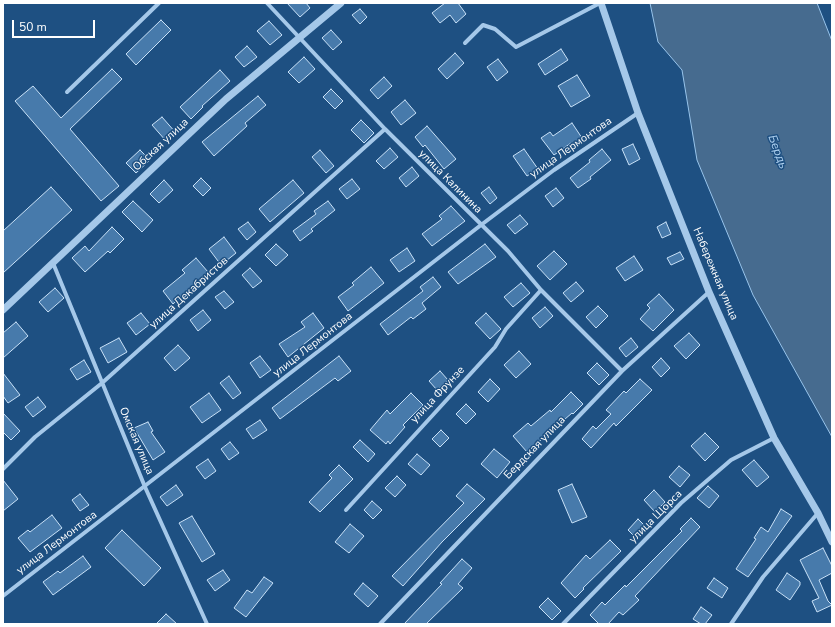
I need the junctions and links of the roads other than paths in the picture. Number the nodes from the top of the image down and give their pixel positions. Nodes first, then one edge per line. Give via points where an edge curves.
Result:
1 (159, 3) edge
2 (267, 3) edge
3 (341, 3) edge
4 (600, 3) edge
5 (300, 38) junction
6 (465, 43) dead end
7 (67, 92) dead end
8 (638, 113) junction
9 (385, 129) junction
10 (481, 225) junction
11 (53, 263) junction
12 (541, 290) junction
13 (710, 292) junction
14 (3, 310) edge
15 (622, 371) junction
16 (102, 383) junction
17 (774, 438) junction
18 (3, 469) edge
19 (145, 487) junction
20 (346, 510) dead end
21 (818, 513) junction
22 (832, 542) edge
23 (3, 596) edge
24 (207, 624) edge
25 (380, 624) edge
26 (563, 624) edge
27 (731, 624) edge

1 - 7 street
2 - 5 street, улица Калинина
3 - 5 street, Обская улица
4 - 6 street via 516,47 495,29 483,25
4 - 8 street, Набережная улица
5 - 9 street, улица Калинина
5 - 11 street, Обская улица via 226,99
8 - 10 street, улица Лермонтова via 554,170
8 - 13 street, Набережная улица
9 - 10 street, улица Калинина
9 - 16 street, улица Декабристов
10 - 12 street, улица Калинина via 508,251
10 - 19 street, улица Лермонтова
11 - 14 street, Обская улица
11 - 16 street, Омская улица
12 - 15 street, улица Калинина
12 - 20 street, улица Фрунзе via 506,329 495,347
13 - 15 street, Бердская улица
13 - 17 street, Набережная улица
15 - 25 street, Бердская улица
16 - 18 street, улица Декабристов via 35,437
16 - 19 street, Омская улица
17 - 21 street, Набережная улица
17 - 26 street, улица Щорса via 732,460 681,503
19 - 23 street, улица Лермонтова
19 - 24 street, Омская улица
21 - 22 street, Набережная улица
21 - 27 street via 762,577

